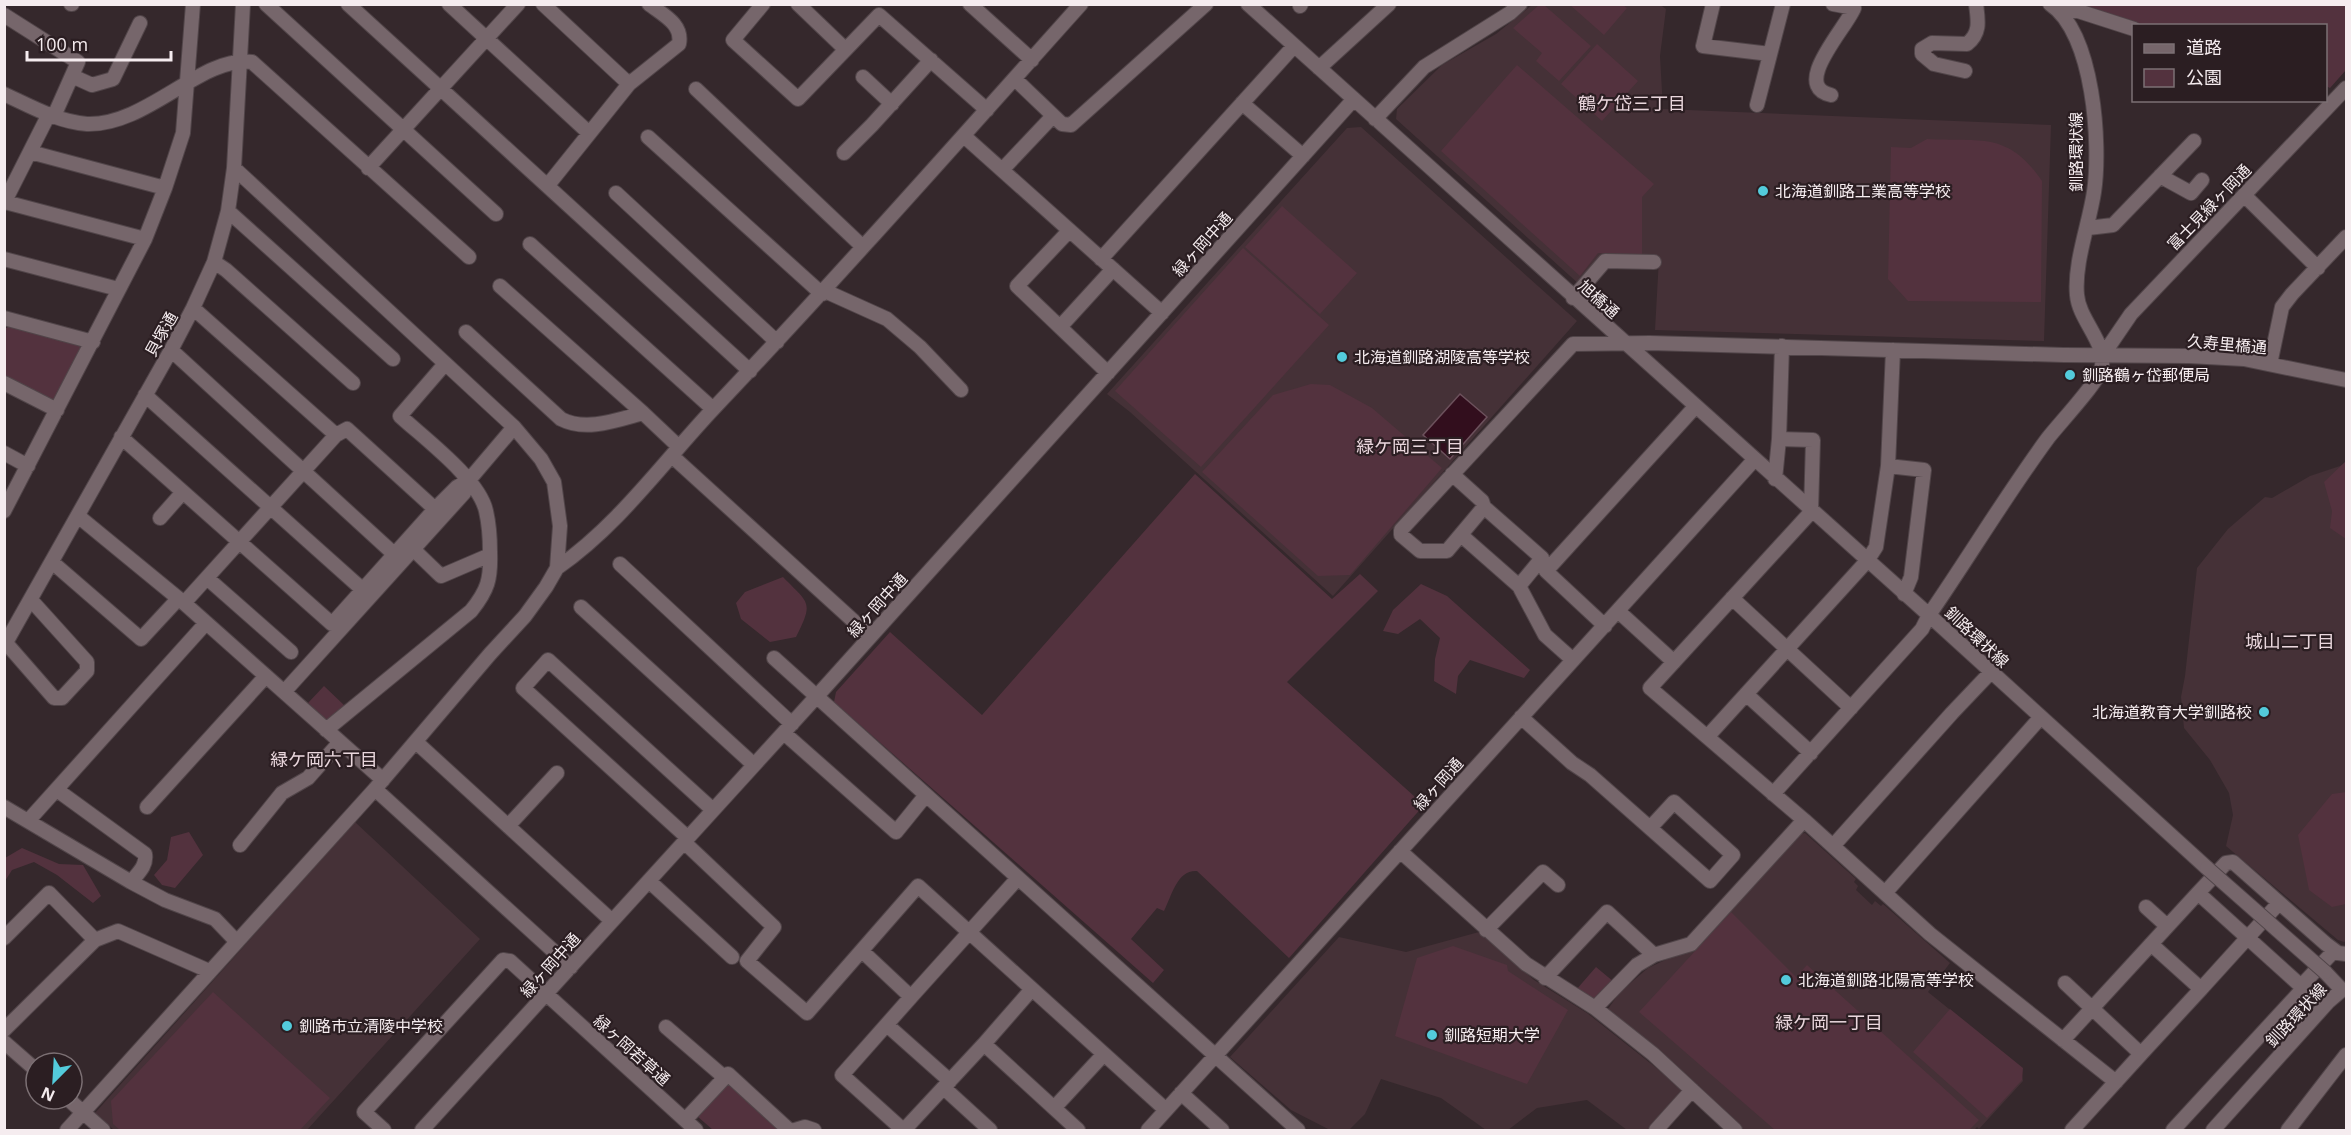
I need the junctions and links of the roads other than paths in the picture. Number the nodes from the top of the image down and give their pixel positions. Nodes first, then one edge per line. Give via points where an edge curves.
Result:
1 (193, 4) edge
2 (243, 4) edge
3 (266, 4) edge
4 (348, 4) edge
5 (449, 4) edge
6 (518, 4) edge
7 (543, 4) edge
8 (649, 4) edge
9 (763, 4) edge
10 (798, 4) edge
11 (970, 4) edge
12 (1206, 4) edge
13 (1248, 4) edge
14 (1389, 4) edge
15 (1520, 4) edge
16 (1713, 4) edge
17 (1783, 4) edge
18 (1833, 4) edge
19 (1976, 4) edge
20 (1076, 6) edge
21 (2056, 9) edge
22 (4, 15) edge
23 (140, 23) dead end
24 (2132, 29) edge
25 (486, 39) junction
26 (1294, 46) junction
27 (845, 49) junction
28 (1770, 54) junction
29 (239, 60) junction
30 (931, 60) junction
31 (1032, 60) junction
32 (1319, 68) junction
33 (1965, 71) dead end
34 (72, 76) junction
35 (863, 77) dead end
36 (1015, 79) junction
37 (188, 84) junction
38 (629, 84) junction
39 (2346, 88) edge
40 (696, 89) dead end
41 (440, 90) junction
42 (4, 94) edge
43 (1830, 95) dead end
44 (1354, 99) junction
45 (1242, 103) junction
46 (892, 104) junction
47 (1757, 105) dead end
48 (987, 110) junction
49 (52, 115) junction
50 (1053, 116) junction
51 (1375, 119) junction
52 (403, 130) junction
53 (589, 133) junction
54 (964, 136) junction
55 (648, 137) dead end
56 (2194, 141) dead end
57 (30, 152) junction
58 (844, 153) dead end
59 (1303, 156) junction
60 (234, 168) junction
61 (368, 168) junction
62 (1002, 170) junction
63 (2160, 176) junction
64 (2202, 180) dead end
65 (548, 184) junction
66 (165, 188) junction
67 (616, 193) dead end
68 (2244, 195) junction
69 (5, 202) edge
70 (228, 211) junction
71 (496, 214) dead end
72 (2088, 228) junction
73 (1069, 231) junction
74 (2346, 237) edge
75 (145, 239) junction
76 (530, 244) dead end
77 (863, 247) junction
78 (469, 257) dead end
79 (4, 259) edge
80 (1101, 259) junction
81 (214, 262) junction
82 (1654, 262) dead end
83 (2318, 268) junction
84 (1113, 270) junction
85 (500, 286) dead end
86 (118, 289) junction
87 (823, 292) junction
88 (1573, 298) junction
89 (194, 308) junction
90 (1162, 313) junction
91 (4, 318) edge
92 (1060, 327) junction
93 (466, 332) dead end
94 (93, 342) junction
95 (777, 342) junction
96 (1623, 343) junction
97 (1782, 346) junction
98 (171, 350) junction
99 (1893, 350) junction
100 (2103, 355) junction
101 (393, 359) dead end
102 (2270, 364) junction
103 (444, 365) junction
104 (750, 371) junction
105 (1108, 374) junction
106 (2346, 380) edge
107 (4, 383) edge
108 (353, 383) dead end
109 (961, 390) dead end
110 (145, 394) junction
111 (1695, 407) junction
112 (713, 409) junction
113 (57, 410) junction
114 (643, 413) junction
115 (514, 427) junction
116 (336, 435) junction
117 (121, 437) junction
118 (1779, 439) junction
119 (676, 451) junction
120 (4, 453) edge
121 (1754, 460) junction
122 (28, 466) junction
123 (1888, 466) junction
124 (305, 471) junction
125 (1452, 474) junction
126 (1775, 479) junction
127 (469, 480) junction
128 (183, 492) junction
129 (271, 507) junction
130 (1484, 507) junction
131 (435, 509) junction
132 (4, 511) edge
133 (1811, 512) junction
134 (78, 516) junction
135 (160, 518) dead end
136 (1461, 535) junction
137 (240, 543) junction
138 (414, 550) junction
139 (394, 554) junction
140 (490, 555) junction
141 (1867, 561) junction
142 (52, 562) junction
143 (620, 564) dead end
144 (557, 568) junction
145 (207, 578) junction
146 (1519, 586) junction
147 (363, 590) junction
148 (1904, 594) junction
149 (1732, 598) junction
150 (31, 600) junction
151 (181, 601) junction
152 (581, 607) dead end
153 (1618, 611) junction
154 (1929, 615) junction
155 (206, 623) junction
156 (1605, 626) junction
157 (870, 636) junction
158 (5, 644) edge
159 (1786, 649) junction
160 (291, 652) dead end
161 (774, 658) dead end
162 (1573, 660) junction
163 (1674, 662) junction
164 (1991, 672) junction
165 (266, 676) junction
166 (284, 692) junction
167 (1746, 694) junction
168 (817, 696) junction
169 (1851, 708) junction
170 (1521, 717) junction
171 (2041, 717) junction
172 (788, 728) junction
173 (326, 730) junction
174 (1708, 736) junction
175 (340, 742) junction
176 (416, 742) junction
177 (1811, 753) junction
178 (754, 765) junction
179 (557, 773) dead end
180 (379, 785) junction
181 (57, 790) junction
182 (1773, 794) junction
183 (926, 795) junction
184 (4, 807) edge
185 (147, 807) dead end
186 (713, 810) junction
187 (1804, 820) junction
188 (28, 821) junction
189 (508, 826) junction
190 (1650, 828) junction
191 (686, 840) junction
192 (240, 845) dead end
193 (1833, 846) junction
194 (1400, 851) junction
195 (1018, 878) junction
196 (649, 881) junction
197 (130, 882) junction
198 (1558, 885) dead end
199 (2198, 892) junction
200 (1885, 893) junction
201 (2279, 903) junction
202 (2146, 907) dead end
203 (612, 921) junction
204 (2167, 926) junction
205 (1486, 930) junction
206 (969, 932) junction
207 (2248, 937) junction
208 (4, 938) edge
209 (95, 940) junction
210 (237, 942) junction
211 (2151, 944) junction
212 (862, 951) junction
213 (2340, 952) edge
214 (1654, 955) junction
215 (732, 957) dead end
216 (571, 967) junction
217 (209, 971) junction
218 (1545, 978) junction
219 (2065, 983) dead end
220 (2301, 986) junction
221 (1032, 989) junction
222 (2201, 989) junction
223 (2345, 991) edge
224 (546, 994) junction
225 (911, 997) junction
226 (1595, 1008) junction
227 (2093, 1008) junction
228 (887, 1025) junction
229 (666, 1027) dead end
230 (4, 1030) edge
231 (2063, 1040) junction
232 (4, 1042) edge
233 (984, 1044) junction
234 (1104, 1054) junction
235 (2141, 1054) junction
236 (2346, 1055) edge
237 (1215, 1056) junction
238 (24, 1060) edge
239 (724, 1077) junction
240 (2116, 1082) junction
241 (947, 1084) junction
242 (1692, 1090) junction
243 (1181, 1093) junction
244 (1054, 1108) junction
245 (1166, 1110) junction
246 (83, 1113) junction
247 (685, 1120) junction
248 (1149, 1130) edge
249 (2289, 1130) edge
250 (67, 1131) edge
251 (103, 1131) edge
252 (384, 1131) edge
253 (422, 1131) edge
254 (696, 1131) edge
255 (789, 1131) edge
256 (795, 1131) edge
257 (814, 1131) edge
258 (904, 1131) edge
259 (990, 1131) edge
260 (1078, 1131) edge
261 (1222, 1131) edge
262 (1298, 1131) edge
263 (1656, 1131) edge
264 (1735, 1131) edge
265 (2072, 1131) edge
266 (2173, 1131) edge
267 (2213, 1131) edge

1 - 37 street
2 - 29 street, 貝塚通
3 - 52 street
4 - 41 street
5 - 25 street
6 - 25 street
7 - 38 street
8 - 38 street via 678,27 680,44
9 - 27 street via 733,40 798,99
10 - 27 street
11 - 31 street
12 - 50 street via 1071,125 1062,124
13 - 26 street, 旭橋通
14 - 32 street
15 - 51 street via 1425,67
16 - 28 street via 1703,46
17 - 28 street
18 - 43 street via 1854,8 1817,67 1818,88
19 - 33 street via 1979,22 1973,40 1967,44 1932,43 1922,49 1922,54 1934,64
20 - 31 street
21 - 24 street via 2075,10
21 - 72 street, 釧路環状線 via 2080,46 2092,99 2095,190
22 - 34 street via 78,62
23 - 34 street via 113,79 92,85
25 - 41 street
25 - 53 street
26 - 32 street, 旭橋通
26 - 45 street
27 - 30 street via 879,15
28 - 47 street
29 - 37 street
29 - 60 street, 貝塚通
29 - 61 street via 252,62
30 - 46 street
30 - 48 street
31 - 36 street
32 - 44 street, 旭橋通
34 - 49 street
35 - 46 street
36 - 48 street
36 - 50 street
37 - 49 street via 124,118 85,124
37 - 66 street via 183,133
38 - 53 street
39 - 68 street, 富士見緑ヶ岡通
40 - 77 street
41 - 52 street
41 - 65 street
42 - 49 street
44 - 51 street, 旭橋通
44 - 59 street, 緑ヶ岡中通
45 - 59 street
45 - 80 street
46 - 58 street
48 - 54 street
49 - 57 street
50 - 62 street
51 - 88 street, 旭橋通
52 - 61 street
52 - 71 street
53 - 65 street
54 - 62 street
54 - 77 street
55 - 87 street
56 - 63 street
57 - 66 street
57 - 69 street
59 - 90 street, 緑ヶ岡中通
60 - 70 street, 貝塚通
60 - 103 street
61 - 78 street
62 - 73 street
63 - 64 street via 2191,193
63 - 72 street via 2113,225
65 - 104 street
66 - 75 street
67 - 95 street
68 - 83 street
68 - 100 street, 富士見緑ヶ岡通 via 2131,314
69 - 75 street
70 - 81 street, 貝塚通
70 - 101 street
72 - 100 street, 釧路環状線 via 2076,278 2077,297 2082,316
73 - 80 street
73 - 92 street via 1017,286
74 - 83 street
75 - 86 street
76 - 112 street
77 - 87 street
79 - 86 street
80 - 84 street
81 - 89 street, 貝塚通
81 - 108 street
82 - 88 street via 1605,261
83 - 102 street via 2282,307
84 - 90 street
84 - 92 street
85 - 114 street
86 - 94 street
87 - 95 street
87 - 109 street via 887,319
88 - 96 street, 旭橋通
89 - 98 street, 貝塚通
89 - 116 street
90 - 105 street, 緑ヶ岡中通
91 - 94 street
92 - 105 street
93 - 114 street via 561,419 573,425
94 - 113 street
95 - 104 street
96 - 97 street, 久寿里橋通
96 - 111 street, 旭橋通
96 - 125 street, 久寿里橋通 via 1573,344
97 - 99 street, 久寿里橋通
97 - 118 street
98 - 110 street, 貝塚通
98 - 124 street
99 - 100 street, 久寿里橋通
99 - 123 street
100 - 102 street, 久寿里橋通 via 2189,356
100 - 154 street, 釧路環状線 via 2100,372 2048,439
102 - 106 street, 久寿里橋通
103 - 115 street
103 - 127 street via 400,416
104 - 112 street
105 - 157 street, 緑ヶ岡中通
107 - 113 street
110 - 117 street, 貝塚通
110 - 129 street
111 - 121 street, 旭橋通
111 - 156 street via 1545,571
112 - 119 street
113 - 122 street
114 - 119 street
115 - 127 street
115 - 144 street via 541,459 554,482 560,526
116 - 124 street
116 - 131 street via 347,429
117 - 128 street
117 - 134 street, 貝塚通
118 - 126 street
118 - 133 street via 1813,440
119 - 144 street via 622,513
119 - 157 street
120 - 122 street
121 - 126 street, 旭橋通
121 - 153 street, 緑ヶ岡通
122 - 132 street
123 - 141 street via 1876,548
123 - 148 street via 1924,470 1911,577
124 - 129 street
124 - 139 street
125 - 130 street
125 - 136 street, 久寿里橋通 via 1401,530 1401,535 1420,551 1447,551
126 - 133 street, 旭橋通
127 - 131 street
127 - 138 street via 464,493
127 - 140 street via 486,510
128 - 135 street
128 - 137 street
129 - 137 street
129 - 147 street
130 - 136 street
130 - 146 street via 1542,558
131 - 139 street
133 - 141 street, 旭橋通
133 - 149 street
134 - 142 street, 貝塚通
134 - 151 street
136 - 146 street
137 - 145 street
137 - 147 street via 332,624
138 - 140 street via 441,576
138 - 166 street
139 - 147 street
140 - 173 street via 488,585 471,611
141 - 148 street, 旭橋通
141 - 159 street
142 - 150 street, 貝塚通
142 - 151 street via 141,639
143 - 172 street
144 - 176 street via 525,616
145 - 151 street
145 - 160 street
146 - 162 street via 1545,635
148 - 154 street, 旭橋通
149 - 159 street
149 - 163 street
150 - 158 street, 貝塚通
150 - 158 street via 87,662 87,671 62,698 54,698
151 - 155 street
152 - 178 street
153 - 156 street, 緑ヶ岡通
153 - 163 street
154 - 164 street, 釧路環状線
154 - 169 street
155 - 165 street
155 - 181 street
156 - 162 street, 緑ヶ岡通
157 - 168 street, 緑ヶ岡中通
159 - 167 street
159 - 169 street
161 - 168 street
162 - 170 street, 緑ヶ岡通
163 - 174 street via 1650,688
164 - 171 street, 釧路環状線
164 - 193 street
165 - 166 street
165 - 185 street
166 - 173 street
167 - 174 street
167 - 177 street
168 - 172 street, 緑ヶ岡中通
168 - 183 street
169 - 177 street
170 - 190 street
170 - 194 street, 緑ヶ岡通
171 - 200 street
171 - 223 street, 釧路環状線, bridge
172 - 178 street, 緑ヶ岡中通
172 - 183 street via 896,832
173 - 175 street
174 - 182 street
175 - 180 street
175 - 192 street via 308,778 282,793
176 - 180 street
176 - 189 street
177 - 182 street
178 - 186 street, 緑ヶ岡中通
179 - 189 street
180 - 210 street
180 - 216 street
181 - 188 street
181 - 197 street via 145,854 143,867
182 - 187 street
183 - 195 street
184 - 188 street
186 - 191 street, 緑ヶ岡中通
186 - 191 street via 548,660 523,688
187 - 193 street
187 - 214 street via 1691,944
188 - 197 street
189 - 203 street
190 - 190 street via 1674,802 1733,855 1710,881
191 - 196 street, 緑ヶ岡中通
191 - 212 street via 774,927 747,961 807,1013
193 - 200 street
194 - 205 street
194 - 237 street, 緑ヶ岡通
195 - 206 street
195 - 237 street
196 - 203 street, 緑ヶ岡中通
196 - 215 street
197 - 210 street via 215,919
198 - 205 street via 1543,872
199 - 201 street via 2226,863 2233,862
199 - 204 street
199 - 207 street
200 - 231 street
201 - 207 street
201 - 213 street
202 - 204 street
203 - 216 street, 緑ヶ岡中通
204 - 211 street
205 - 218 street
206 - 212 street via 918,886
206 - 221 street
206 - 225 street
207 - 220 street
207 - 222 street
208 - 209 street via 49,893
209 - 217 street via 118,931
209 - 230 street
210 - 217 street
211 - 222 street
211 - 227 street
212 - 225 street
213 - 220 street
214 - 218 street via 1606,912
214 - 226 street via 1636,965
216 - 224 street, 緑ヶ岡中通
217 - 246 street
218 - 226 street
219 - 227 street
220 - 266 street via 2300,992
221 - 233 street
221 - 234 street
222 - 235 street
223 - 267 street, 釧路環状線 via 2328,1002
224 - 247 street, 緑ヶ岡若草通
224 - 252 street, 緑ヶ岡若草通 via 510,961 503,960 364,1112
224 - 253 street, 緑ヶ岡中通
225 - 228 street
226 - 242 street
227 - 231 street
227 - 235 street
228 - 241 street
228 - 258 street via 843,1075
229 - 239 street
231 - 240 street
232 - 238 street
233 - 241 street
233 - 244 street
234 - 244 street
234 - 245 street
235 - 240 street
236 - 249 street
237 - 243 street, 緑ヶ岡通
237 - 262 street
239 - 247 street
239 - 255 street via 728,1074
240 - 265 street
241 - 258 street
241 - 259 street
242 - 263 street
242 - 264 street
243 - 245 street, 緑ヶ岡通
243 - 261 street
244 - 260 street
245 - 248 street, 緑ヶ岡通
246 - 250 street
246 - 251 street
247 - 254 street, 緑ヶ岡若草通
256 - 257 street via 805,1127

